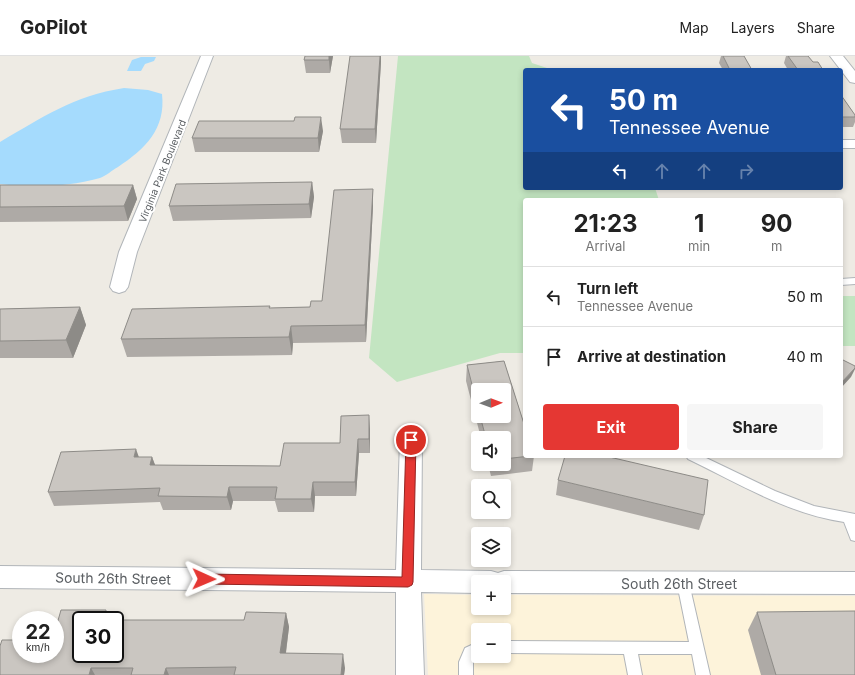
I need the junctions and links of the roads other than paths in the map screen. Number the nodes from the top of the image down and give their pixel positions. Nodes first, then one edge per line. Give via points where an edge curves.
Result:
1 (207, 56) edge
2 (836, 56) edge
3 (855, 80) edge
4 (843, 144) edge
5 (855, 144) edge
6 (855, 281) edge
7 (843, 282) edge
8 (119, 287) dead end
9 (411, 440) dead end
10 (696, 458) edge
11 (852, 519) edge
12 (855, 536) edge
13 (0, 577) edge
14 (408, 582) junction
15 (471, 582) edge
16 (511, 582) edge
17 (683, 583) junction
18 (855, 584) edge
19 (511, 647) edge
20 (630, 648) junction
21 (697, 648) junction
22 (471, 652) edge
23 (410, 675) edge
24 (466, 675) edge
25 (635, 675) edge
26 (703, 675) edge

1 - 8 street, Virginia Park Boulevard via 128,252
2 - 3 street
4 - 5 street
6 - 7 lane
9 - 14 street
10 - 11 lane via 786,500 830,515
11 - 12 lane
13 - 14 street, South 26th Street
14 - 15 street, South 26th Street
14 - 23 street
16 - 17 street, South 26th Street
17 - 18 street, South 26th Street
17 - 21 lane
19 - 20 lane
20 - 21 lane
20 - 25 lane
21 - 26 lane
22 - 24 lane via 466,662

